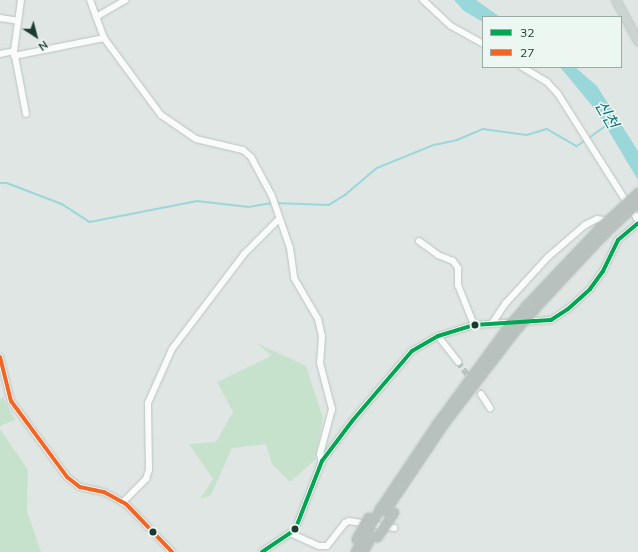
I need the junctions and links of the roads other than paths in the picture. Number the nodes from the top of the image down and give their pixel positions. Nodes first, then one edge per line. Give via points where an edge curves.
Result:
1 (21, 0) edge
2 (90, 0) edge
3 (126, 0) edge
4 (423, 0) edge
5 (616, 0) edge
6 (96, 17) junction
7 (0, 18) edge
8 (18, 21) junction
9 (104, 38) junction
10 (638, 41) edge
11 (482, 43) edge
12 (0, 54) edge
13 (14, 54) junction
14 (524, 68) edge
15 (26, 114) dead end
16 (638, 192) edge
17 (638, 202) edge
18 (279, 219) junction
19 (638, 222) edge
20 (602, 227) junction
21 (419, 241) dead end
22 (493, 322) junction
23 (474, 325) junction
24 (513, 327) junction
25 (438, 336) junction
26 (488, 352) junction
27 (0, 358) edge
28 (458, 362) tunnel mouth
29 (475, 382) junction
30 (481, 394) tunnel mouth
31 (490, 408) dead end
32 (438, 412) dead end
33 (438, 438) dead end
34 (322, 463) junction
35 (123, 502) junction
36 (387, 510) junction
37 (368, 517) dead end
38 (394, 528) dead end
39 (292, 534) junction
40 (367, 537) junction
41 (172, 552) edge
42 (262, 552) edge
43 (350, 552) edge
44 (355, 552) edge
45 (363, 552) edge
46 (369, 552) edge

1 - 8 street
2 - 6 street
3 - 6 street
4 - 11 street via 451,26
5 - 10 main road
6 - 9 street
7 - 8 street
8 - 13 street
9 - 13 street
9 - 18 street via 160,115 196,139 243,150 252,157 272,196
12 - 13 street
13 - 15 street
14 - 19 street via 547,82 558,94
16 - 20 highway, bridge
17 - 20 highway, bridge
18 - 34 street via 290,248 294,278 318,319 322,336 320,363 332,409 320,454
18 - 35 street via 244,254 172,349 148,403 149,470 146,479
19 - 22 street via 618,240 597,280 568,310 551,320 537,323
20 - 22 street via 597,219 586,225 548,257 505,304
20 - 24 highway, bridge
21 - 23 street via 438,255 454,261 458,268 458,285
22 - 23 street
23 - 25 street
24 - 26 highway
24 - 29 highway
25 - 28 street
25 - 34 street via 420,346 400,365 353,420
26 - 32 highway
26 - 36 highway via 403,472
27 - 35 street via 11,400 67,477 80,487 104,492
29 - 33 highway
29 - 36 highway
30 - 31 street
34 - 39 street
35 - 41 street via 138,514 148,529
36 - 40 highway, bridge
36 - 40 highway, bridge
37 - 40 highway, bridge
38 - 39 street via 349,521 327,546 319,546
39 - 42 street
40 - 43 highway
40 - 44 highway
40 - 45 highway
40 - 46 highway

